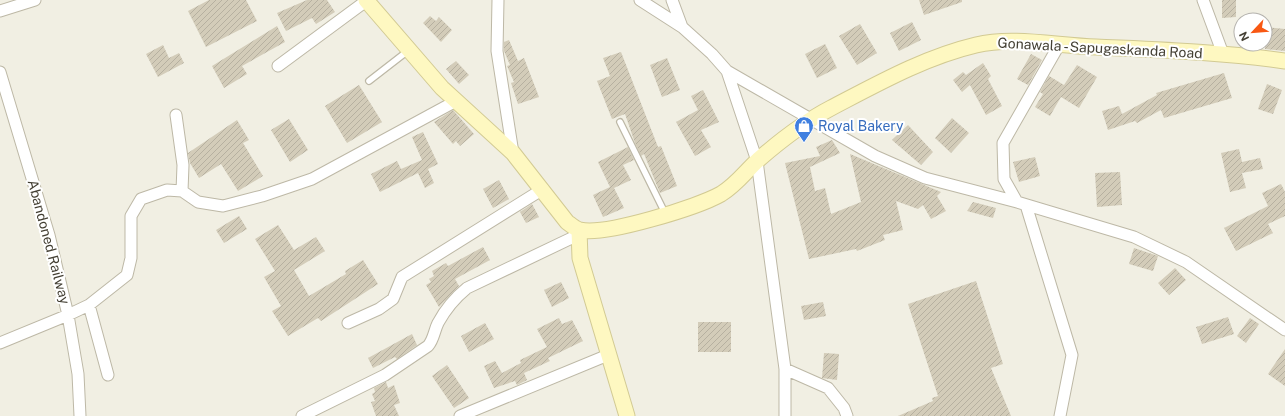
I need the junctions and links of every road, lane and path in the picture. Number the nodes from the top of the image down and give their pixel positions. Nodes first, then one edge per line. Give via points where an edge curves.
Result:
1 (35, 0) edge
2 (366, 0) edge
3 (498, 0) edge
4 (640, 0) edge
5 (672, 0) edge
6 (1203, 0) edge
7 (0, 12) edge
8 (682, 27) junction
9 (1059, 45) junction
10 (409, 50) junction
11 (1224, 54) junction
12 (1285, 61) edge
13 (278, 66) dead end
14 (727, 71) junction
15 (0, 72) edge
16 (369, 81) dead end
17 (456, 101) junction
18 (176, 115) dead end
19 (810, 119) junction
20 (620, 122) dead end
21 (513, 153) junction
22 (757, 161) junction
23 (543, 189) junction
24 (182, 191) junction
25 (1021, 203) junction
26 (666, 215) junction
27 (578, 232) junction
28 (89, 305) junction
29 (68, 315) junction
30 (348, 323) dead end
31 (1285, 330) edge
32 (0, 343) edge
33 (608, 356) junction
34 (785, 369) junction
35 (108, 375) dead end
36 (80, 416) edge
37 (302, 416) edge
38 (460, 416) edge
39 (627, 416) edge
40 (785, 416) edge
41 (847, 416) edge
42 (1060, 416) edge

1 - 7 street
2 - 10 street
2 - 13 street
3 - 21 street via 497,51
4 - 8 street
5 - 8 street
6 - 11 street
8 - 14 street
9 - 11 street, Gonawala - Sapugaskanda Road
9 - 19 street, Gonawala - Sapugaskanda Road via 1026,42 976,45 923,63
9 - 25 street via 1003,143 1004,179
10 - 16 lane
10 - 17 street
11 - 12 street, Gonawala - Sapugaskanda Road
14 - 19 street
14 - 22 street
15 - 29 street, Abandoned Railway via 49,235
17 - 21 street
17 - 24 street via 312,179 223,206 198,202
18 - 24 street via 183,165
19 - 22 street, Gonawala - Sapugaskanda Road
19 - 25 street via 875,156 925,178
20 - 26 lane
21 - 23 street
22 - 26 street, Gonawala - Sapugaskanda Road via 721,194
22 - 34 street
23 - 27 street via 567,222
23 - 30 street via 402,277 393,300
24 - 28 street via 166,190 141,199 131,216 131,258 127,275
25 - 31 street via 1134,237 1186,262
25 - 42 street via 1072,355
26 - 27 street, Gonawala - Sapugaskanda Road via 626,226
27 - 33 street via 580,258
27 - 37 street via 467,288 438,323 433,341 428,346 385,374
28 - 29 street
28 - 35 street
29 - 32 street
29 - 36 street, Abandoned Railway via 78,374
33 - 38 street
33 - 39 street
34 - 40 street
34 - 41 street via 828,388 844,408

